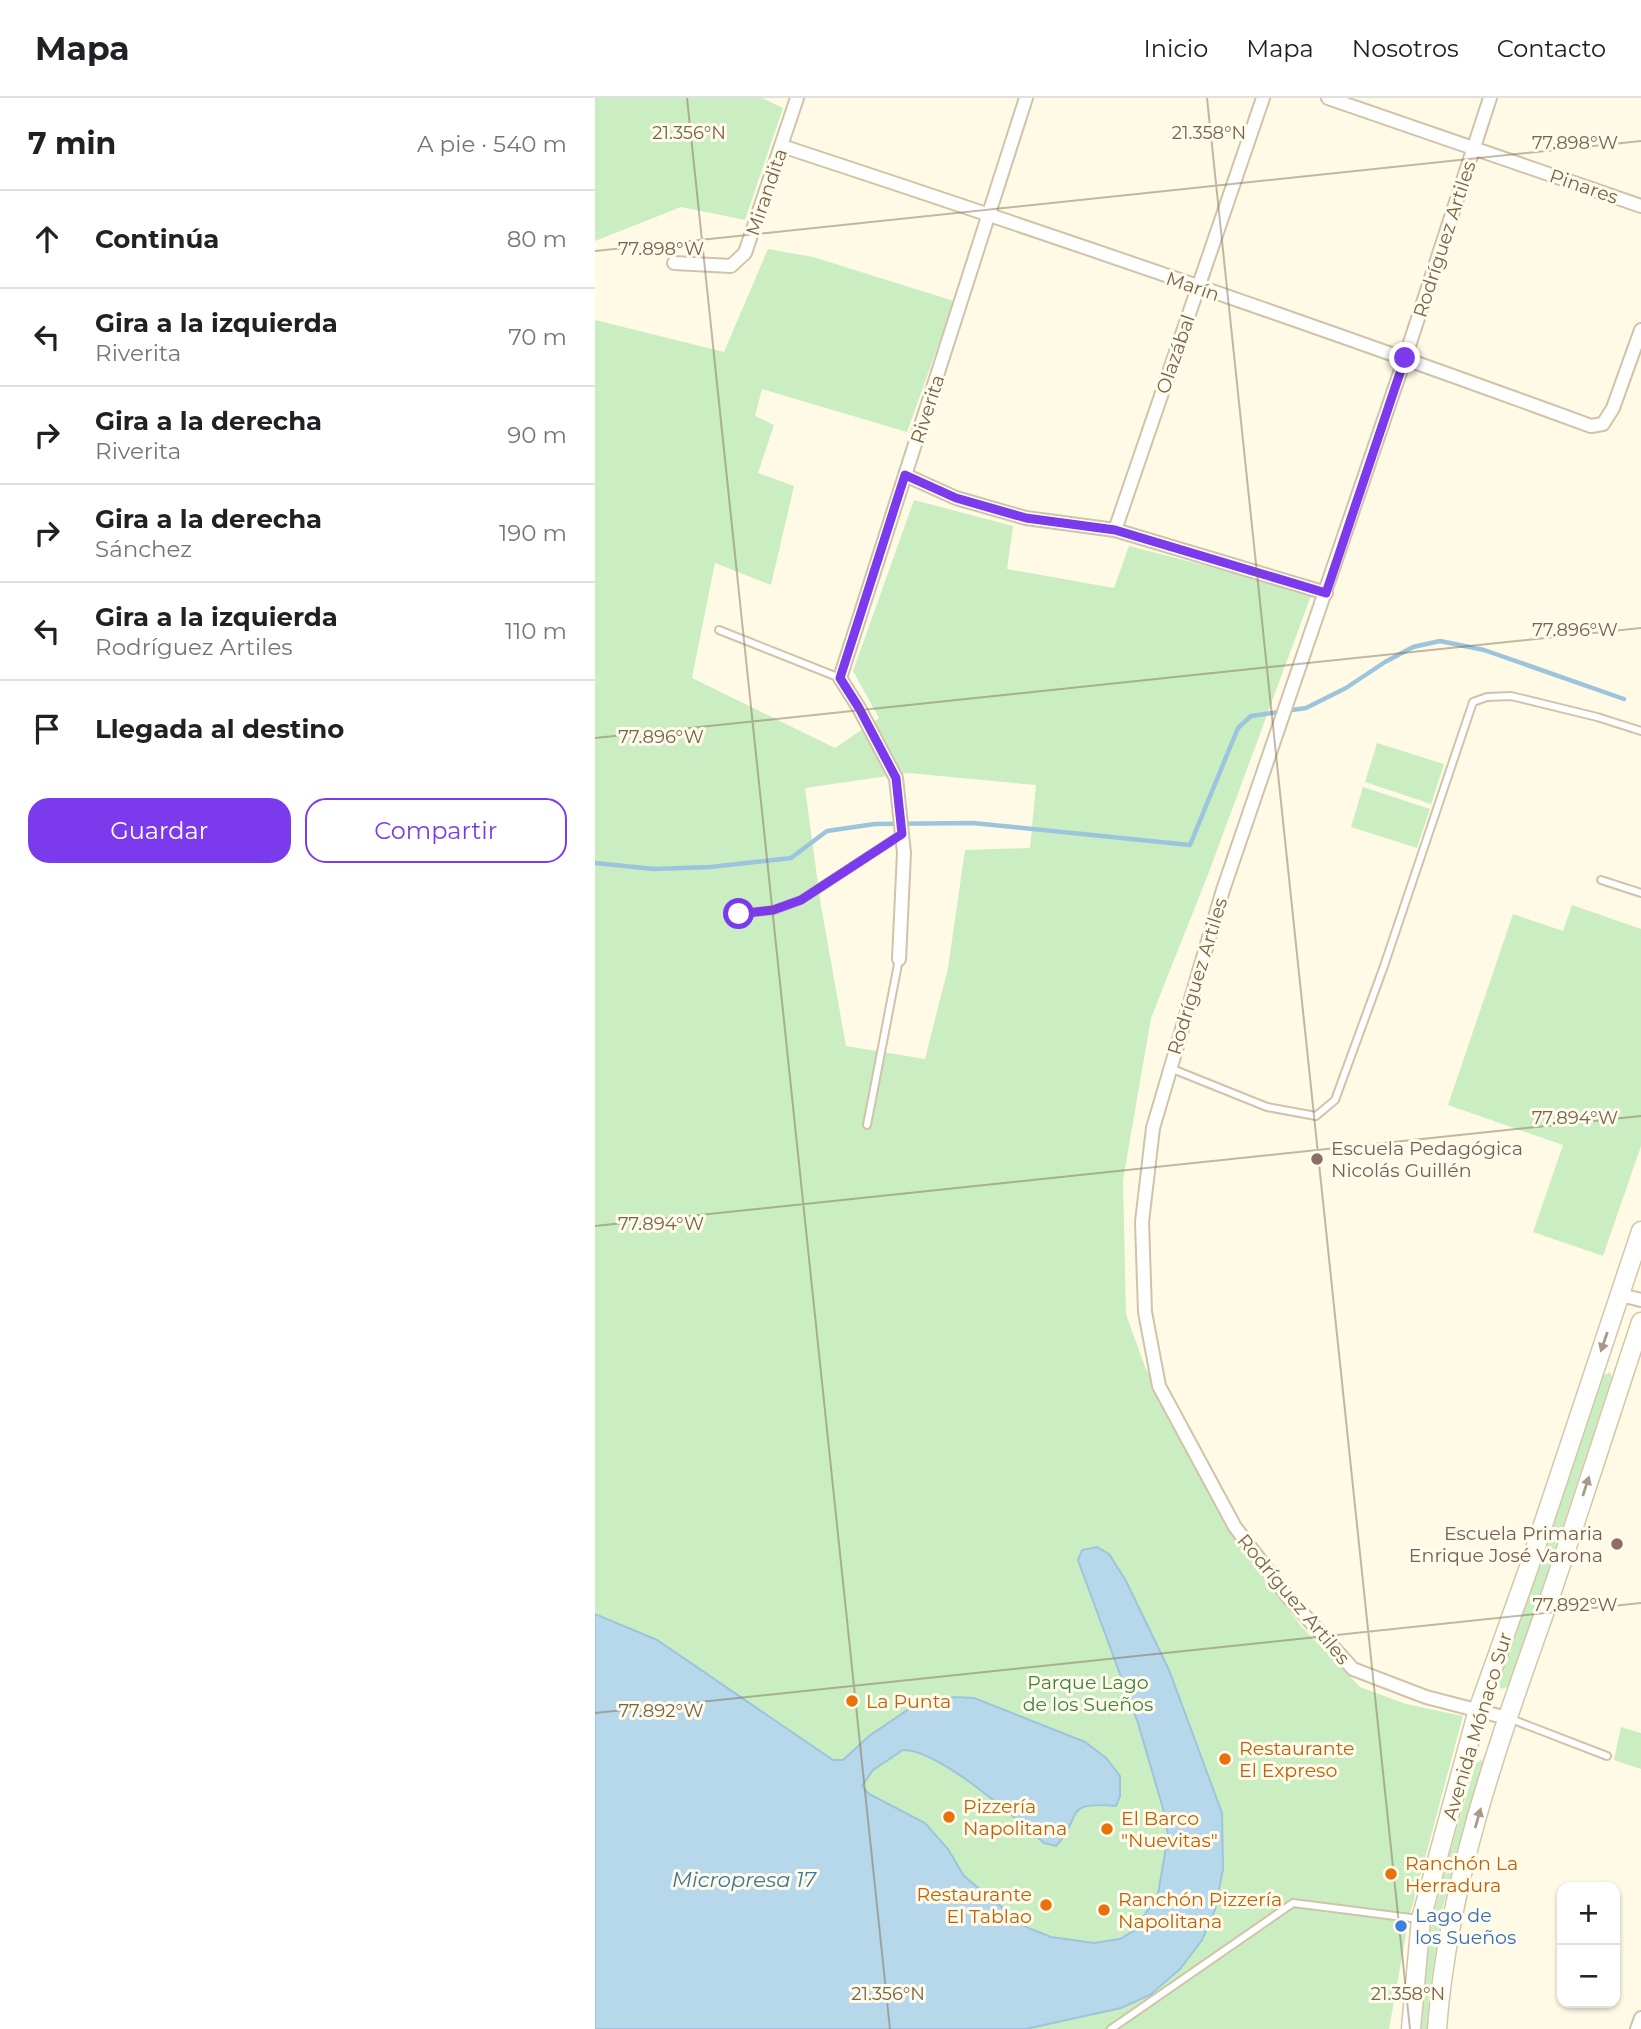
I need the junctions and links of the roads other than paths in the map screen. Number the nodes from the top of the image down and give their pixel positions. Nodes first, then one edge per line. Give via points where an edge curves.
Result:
1 (797, 98) edge
2 (1026, 98) edge
3 (1263, 98) edge
4 (1328, 98) edge
5 (1490, 98) edge
6 (782, 146) junction
7 (1473, 148) junction
8 (1641, 206) edge
9 (989, 214) junction
10 (674, 263) dead end
11 (1198, 288) junction
12 (1641, 330) edge
13 (1405, 358) junction
14 (905, 475) junction
15 (1115, 530) junction
16 (1326, 593) junction
17 (719, 630) dead end
18 (840, 678) junction
19 (1641, 731) edge
20 (902, 834) junction
21 (1601, 880) dead end
22 (1641, 893) edge
23 (739, 914) dead end
24 (899, 959) joint
25 (1170, 1068) junction
26 (867, 1125) dead end
27 (1641, 1231) edge
28 (1620, 1295) junction
29 (1641, 1300) edge
30 (1641, 1322) edge
31 (1478, 1710) junction
32 (1507, 1718) junction
33 (1607, 1756) dead end
34 (1421, 1919) junction
35 (1450, 1925) junction
36 (1641, 2018) edge
37 (1111, 2029) edge
38 (1411, 2029) edge
39 (1437, 2029) edge
40 (1637, 2029) edge

1 - 6 street, Mirandita
2 - 9 street, Riverita
3 - 11 street, Olazábal
4 - 7 street, Pinares
5 - 7 street, Rodríguez Artiles
6 - 9 street, Marín
6 - 10 street, Mirandita via 745,253 731,267
7 - 8 street, Pinares
7 - 13 street, Rodríguez Artiles
9 - 11 street, Marín
9 - 14 street, Riverita
11 - 13 street, Marín
11 - 15 street, Olazábal
12 - 13 street, Marín via 1613,408 1603,424 1591,426
13 - 16 street, Rodríguez Artiles
14 - 15 street via 956,498 1026,518
14 - 18 street, Riverita
15 - 16 street
16 - 25 street, Rodríguez Artiles via 1223,890
17 - 18 lane
18 - 20 street via 896,778
19 - 25 lane via 1511,696 1473,702 1335,1100 1316,1116 1267,1107
20 - 23 lane via 801,900 773,910
20 - 24 street
21 - 22 lane
24 - 26 lane
25 - 31 street, Rodríguez Artiles via 1153,1128 1142,1222 1145,1312 1159,1386 1235,1527 1288,1597 1353,1670
27 - 28 main road, Avenida Mónaco Sur
28 - 29 street
28 -> 31 main road, Avenida Mónaco Sur
32 -> 30 main road, Avenida Mónaco Sur
31 - 32 street, Rodríguez Artiles
31 - 34 main road, Avenida Mónaco Sur
32 - 33 lane
35 -> 32 main road, Avenida Mónaco Sur
34 - 35 main road
34 - 37 lane via 1293,1903
34 - 38 main road, Avenida Mónaco Sur
35 - 39 main road, Avenida Mónaco Sur
36 - 40 street

